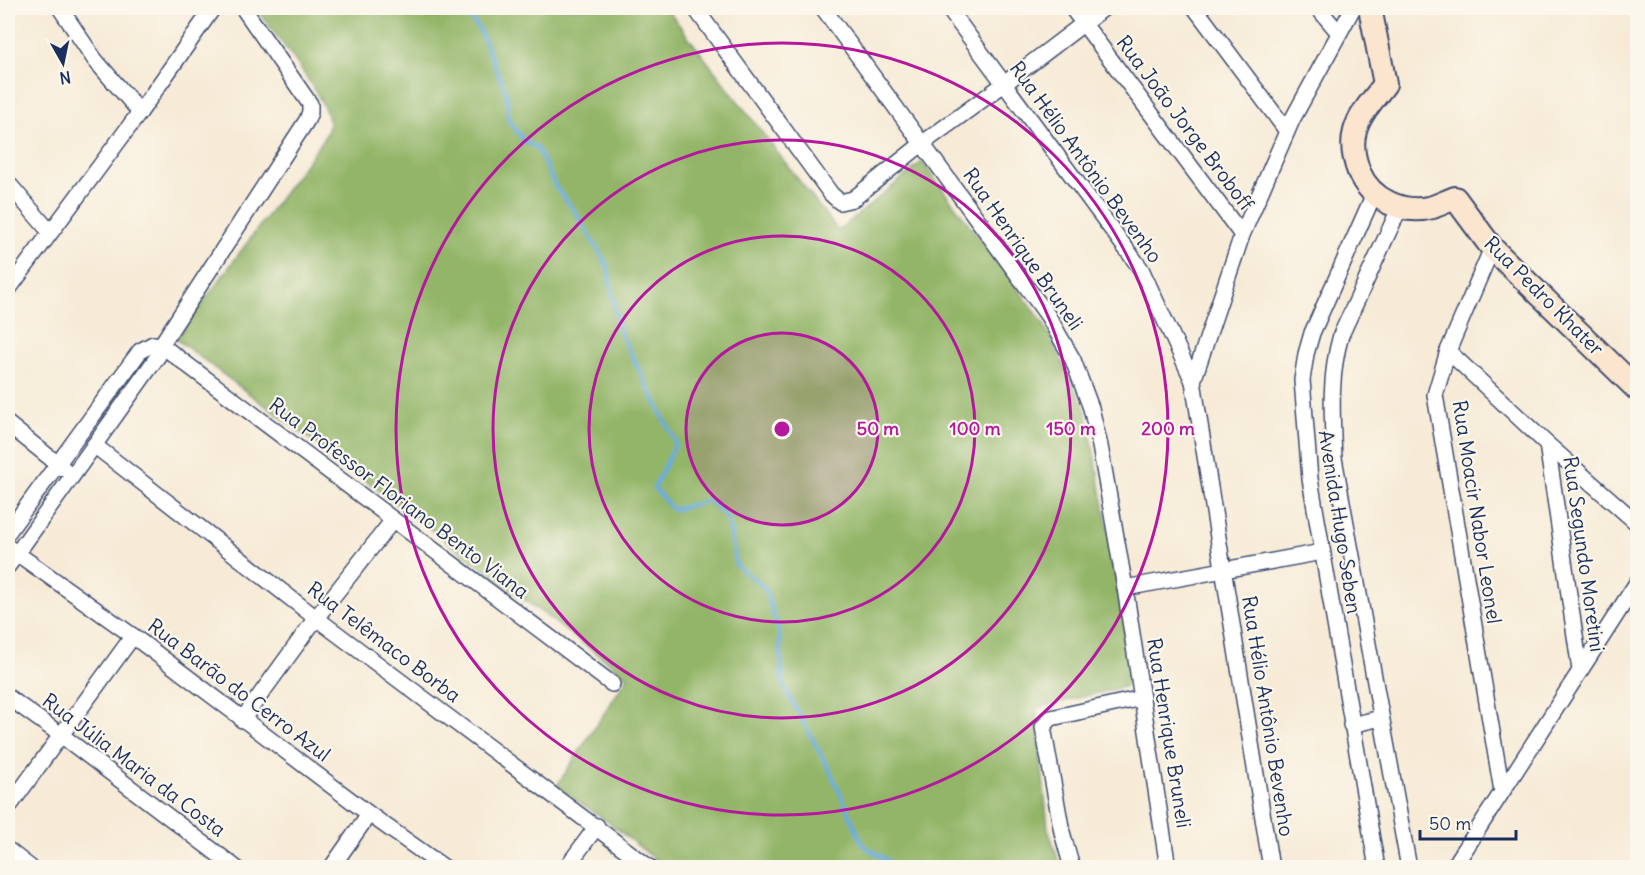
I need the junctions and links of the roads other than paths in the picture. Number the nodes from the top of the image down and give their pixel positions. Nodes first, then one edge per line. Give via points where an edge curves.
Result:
1 (60, 8) edge
2 (213, 8) edge
3 (243, 8) edge
4 (694, 8) edge
5 (823, 8) edge
6 (948, 8) edge
7 (1072, 8) edge
8 (1104, 8) edge
9 (1195, 8) edge
10 (1318, 8) edge
11 (1353, 8) edge
12 (1370, 8) edge
13 (1083, 22) junction
14 (1339, 33) junction
15 (1004, 84) junction
16 (140, 112) junction
17 (1287, 131) junction
18 (923, 143) junction
19 (8, 183) edge
20 (1374, 194) junction
21 (1400, 207) junction
22 (50, 232) junction
23 (1242, 235) junction
24 (1492, 248) junction
25 (8, 290) edge
26 (161, 345) junction
27 (1448, 351) junction
28 (1193, 381) junction
29 (1638, 390) edge
30 (8, 424) edge
31 (1547, 444) junction
32 (94, 445) junction
33 (57, 464) junction
34 (72, 476) junction
35 (393, 520) junction
36 (1638, 524) edge
37 (8, 532) edge
38 (12, 550) edge
39 (1322, 552) junction
40 (8, 566) edge
41 (1224, 571) junction
42 (1638, 581) edge
43 (1125, 588) junction
44 (316, 618) junction
45 (133, 636) junction
46 (1580, 670) junction
47 (612, 684) dead end
48 (8, 697) edge
49 (1143, 698) junction
50 (1381, 718) junction
51 (243, 720) junction
52 (1351, 725) junction
53 (61, 735) junction
54 (1502, 791) junction
55 (8, 808) edge
56 (369, 814) junction
57 (597, 826) junction
58 (8, 850) edge
59 (31, 867) edge
60 (236, 867) edge
61 (331, 867) edge
62 (445, 867) edge
63 (566, 867) edge
64 (650, 867) edge
65 (1072, 867) edge
66 (1168, 867) edge
67 (1271, 867) edge
68 (1377, 867) edge
69 (1409, 867) edge
70 (1453, 867) edge

1 - 16 street via 95,60
2 - 16 street
3 - 26 street via 305,95 310,112
4 - 18 street via 840,202 853,199
5 - 18 street, Rua Henrique Bruneli
6 - 15 street, Rua Hélio Antônio Bevenho
7 - 13 street, Rua João Jorge Broboff
8 - 13 street
9 - 17 street
10 - 14 street
11 - 14 street
12 - 20 street via 1385,84 1358,122 1353,151 1358,171
13 - 15 street
13 - 23 street, Rua João Jorge Broboff
14 - 17 street
15 - 18 street
15 - 28 street, Rua Hélio Antônio Bevenho via 1141,269
16 - 22 street
17 - 23 street
18 - 43 street, Rua Henrique Bruneli via 1048,316 1073,360 1100,446
19 - 22 street
20 - 21 street
20 - 39 street, Avenida Hugo Seben via 1315,325 1302,380 1310,479
21 - 24 street, Rua Pedro Khater via 1432,207 1455,198
21 - 50 street, Avenida Hugo Seben via 1341,335 1331,406 1334,458
22 - 25 street
23 - 28 street
24 - 27 street, Rua Moacir Nabor Leonel
24 - 29 street, Rua Pedro Khater
26 - 32 street via 158,356
26 - 33 street via 153,344 140,351
26 - 35 street, Rua Professor Floriano Bento Viana
27 - 31 street
27 - 54 street, Rua Moacir Nabor Leonel via 1436,395
28 - 41 street, Rua Hélio Antônio Bevenho
30 - 33 street
31 - 36 street
31 - 46 street, Rua Segundo Moretini
32 - 34 street
32 - 44 street, Rua Telêmaco Borba
33 - 34 street
33 - 37 street
34 - 38 street
35 - 44 street
35 - 47 street, Rua Professor Floriano Bento Viana
38 - 40 street
38 - 45 street, Rua Barão do Cerro Azul
39 - 41 street
39 - 52 street, Avenida Hugo Seben
41 - 43 street
41 - 67 street, Rua Hélio Antônio Bevenho
42 - 46 street
43 - 49 street, Rua Henrique Bruneli
44 - 51 street
44 - 57 street, Rua Telêmaco Borba
45 - 51 street, Rua Barão do Cerro Azul
45 - 53 street
46 - 54 street
48 - 53 street, Rua Júlia Maria da Costa
49 - 65 street via 1051,718 1043,727
49 - 66 street, Rua Henrique Bruneli
50 - 52 street
50 - 69 street, Avenida Hugo Seben
51 - 56 street, Rua Barão do Cerro Azul
52 - 68 street, Avenida Hugo Seben
53 - 55 street
53 - 60 street, Rua Júlia Maria da Costa
54 - 70 street
56 - 61 street
56 - 62 street, Rua Barão do Cerro Azul
57 - 63 street
57 - 64 street, Rua Telêmaco Borba
58 - 59 street

